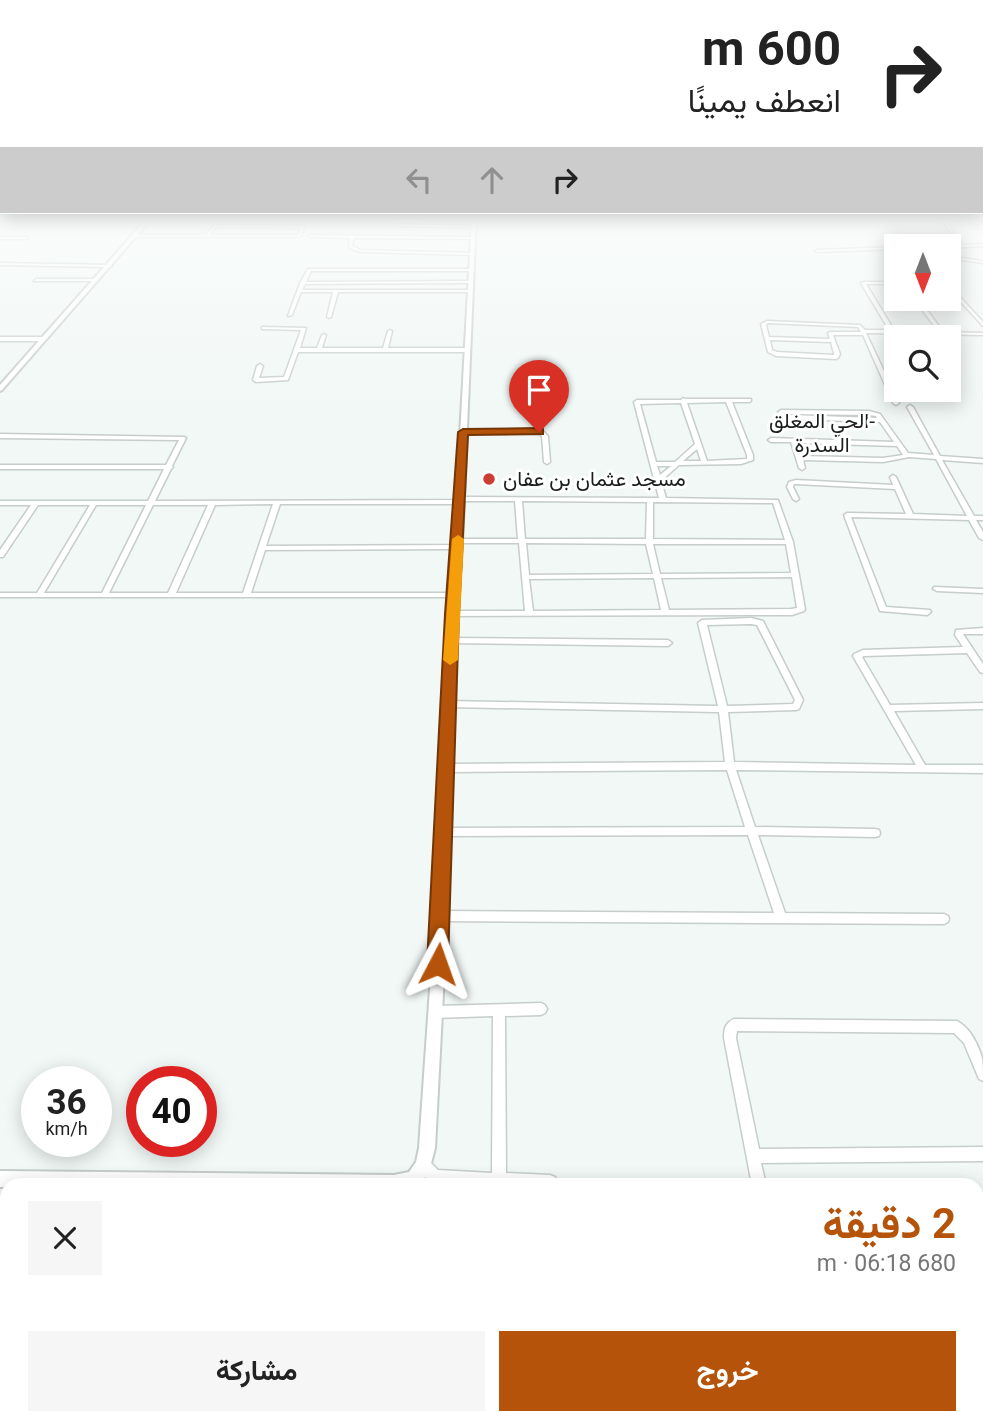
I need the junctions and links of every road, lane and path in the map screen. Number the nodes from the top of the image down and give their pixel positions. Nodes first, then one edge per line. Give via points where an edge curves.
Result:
1 (95, 282) edge
2 (348, 282) edge
3 (451, 282) edge
4 (471, 282) edge
5 (302, 283) joint
6 (884, 283) edge
7 (299, 291) junction
8 (336, 291) junction
9 (961, 300) edge
10 (974, 314) junction
11 (290, 315) dead end
12 (983, 315) edge
13 (330, 317) dead end
14 (889, 325) edge
15 (983, 325) edge
16 (264, 328) dead end
17 (390, 331) dead end
18 (864, 332) junction
19 (884, 332) edge
20 (961, 333) edge
21 (983, 334) edge
22 (324, 335) dead end
23 (767, 338) junction
24 (0, 339) edge
25 (43, 339) junction
26 (832, 341) junction
27 (319, 350) junction
28 (385, 350) junction
29 (467, 350) junction
30 (297, 351) junction
31 (260, 366) dead end
32 (0, 388) edge
33 (683, 400) junction
34 (728, 400) junction
35 (749, 400) dead end
36 (896, 403) dead end
37 (910, 407) dead end
38 (882, 420) junction
39 (463, 432) junction
40 (0, 436) edge
41 (771, 440) dead end
42 (793, 440) junction
43 (897, 444) junction
44 (698, 445) junction
45 (908, 456) junction
46 (798, 457) junction
47 (941, 458) junction
48 (547, 461) dead end
49 (983, 461) edge
50 (705, 463) junction
51 (655, 464) junction
52 (677, 464) junction
53 (0, 467) edge
54 (170, 467) junction
55 (802, 468) dead end
56 (893, 477) dead end
57 (658, 480) junction
58 (897, 487) junction
59 (518, 499) junction
60 (796, 499) dead end
61 (460, 500) junction
62 (650, 500) junction
63 (663, 500) junction
64 (0, 503) edge
65 (36, 503) junction
66 (94, 503) junction
67 (151, 503) junction
68 (212, 503) junction
69 (277, 503) junction
70 (910, 515) junction
71 (972, 518) junction
72 (983, 518) edge
73 (983, 538) edge
74 (523, 542) junction
75 (649, 542) junction
76 (789, 542) junction
77 (458, 544) junction
78 (262, 548) junction
79 (0, 555) edge
80 (795, 575) junction
81 (657, 576) junction
82 (526, 577) junction
83 (937, 589) dead end
84 (983, 591) edge
85 (0, 595) edge
86 (39, 595) junction
87 (246, 595) junction
88 (454, 595) junction
89 (104, 596) junction
90 (171, 596) junction
91 (927, 612) dead end
92 (529, 613) junction
93 (666, 613) junction
94 (452, 614) junction
95 (983, 631) edge
96 (451, 641) junction
97 (668, 643) dead end
98 (968, 650) junction
99 (983, 670) edge
100 (449, 704) junction
101 (983, 706) edge
102 (887, 708) junction
103 (723, 709) junction
104 (730, 766) junction
105 (446, 768) junction
106 (923, 769) junction
107 (983, 769) edge
108 (753, 831) junction
109 (444, 832) junction
110 (875, 834) dead end
111 (441, 916) junction
112 (781, 918) junction
113 (944, 919) dead end
114 (541, 1009) dead end
115 (499, 1010) junction
116 (435, 1012) junction
117 (983, 1075) edge
118 (983, 1154) edge
119 (754, 1156) junction
120 (423, 1165) junction
121 (415, 1178) edge
122 (456, 1178) edge
123 (499, 1178) edge
124 (758, 1178) edge

1 - 25 street
2 - 5 street
3 - 8 street
4 - 29 street
5 - 7 street
6 - 14 street via 863,283
7 - 8 street
7 - 11 street
8 - 13 street
9 - 10 street
10 - 12 street
10 - 15 street
16 - 30 street via 304,328
17 - 28 street
18 - 19 street
18 - 23 street via 856,325 767,322 763,324
18 - 26 street via 831,332
18 - 36 street
20 - 21 street
22 - 27 street
23 - 26 street
23 - 26 street via 774,354 834,357
24 - 25 street
25 - 32 street
27 - 28 street
27 - 30 street
28 - 29 street
29 - 39 street
30 - 31 street via 285,380 256,380
33 - 34 street
33 - 44 street
33 - 51 street via 637,402
34 - 35 street
34 - 50 street via 751,458
37 - 47 street
38 - 38 street via 869,413 781,412 788,417
38 - 43 street
39 - 48 street via 541,432
39 - 61 street
40 - 54 street via 182,438
41 - 42 street
42 - 43 street
42 - 46 street
43 - 45 street
44 - 50 street
44 - 52 street
45 - 46 street via 883,460
45 - 47 street
46 - 55 street
47 - 49 street
47 - 71 street
50 - 52 street
51 - 52 street
51 - 57 street
52 - 57 street
53 - 54 street
54 - 67 street
56 - 58 street
57 - 63 street
58 - 60 street via 796,482 790,487
58 - 70 street
59 - 61 street
59 - 62 street
59 - 74 street
61 - 69 street
61 - 77 street
62 - 63 street
62 - 75 street
63 - 76 street via 776,501
64 - 65 street
65 - 66 street
65 - 79 street
66 - 67 street
66 - 86 street
67 - 68 street
67 - 89 street
68 - 69 street
68 - 90 street
69 - 78 street
70 - 71 street
70 - 91 street via 853,513 847,517 883,609
71 - 72 street
71 - 73 street
74 - 75 street
74 - 77 street
74 - 82 street
75 - 76 street
75 - 81 street
76 - 80 street
77 - 78 street
77 - 88 street
78 - 87 street
80 - 81 street
80 - 93 street via 798,611
81 - 82 street
81 - 93 street
82 - 92 street
83 - 84 street
85 - 86 street
86 - 89 street
87 - 88 street
87 - 90 street
88 - 94 street
89 - 90 street
92 - 93 street
92 - 94 street
94 - 96 street
95 - 98 street via 959,632
96 - 97 street
96 - 100 street
98 - 99 street
98 - 102 street via 860,653 857,659
100 - 103 street
100 - 105 street
101 - 102 street
102 - 106 street
103 - 103 street via 702,623 760,623 799,705
103 - 104 street
104 - 105 street
104 - 106 street
104 - 108 street
105 - 109 street
106 - 107 street
108 - 109 street
108 - 110 street
108 - 112 street
109 - 111 street
111 - 112 street
111 - 116 street
112 - 113 street
114 - 115 street
115 - 116 street
115 - 123 street
116 - 120 street
117 - 119 street via 968,1039 957,1027 734,1025 730,1038
118 - 119 street
119 - 124 street
120 - 121 street
120 - 122 street via 435,1177

